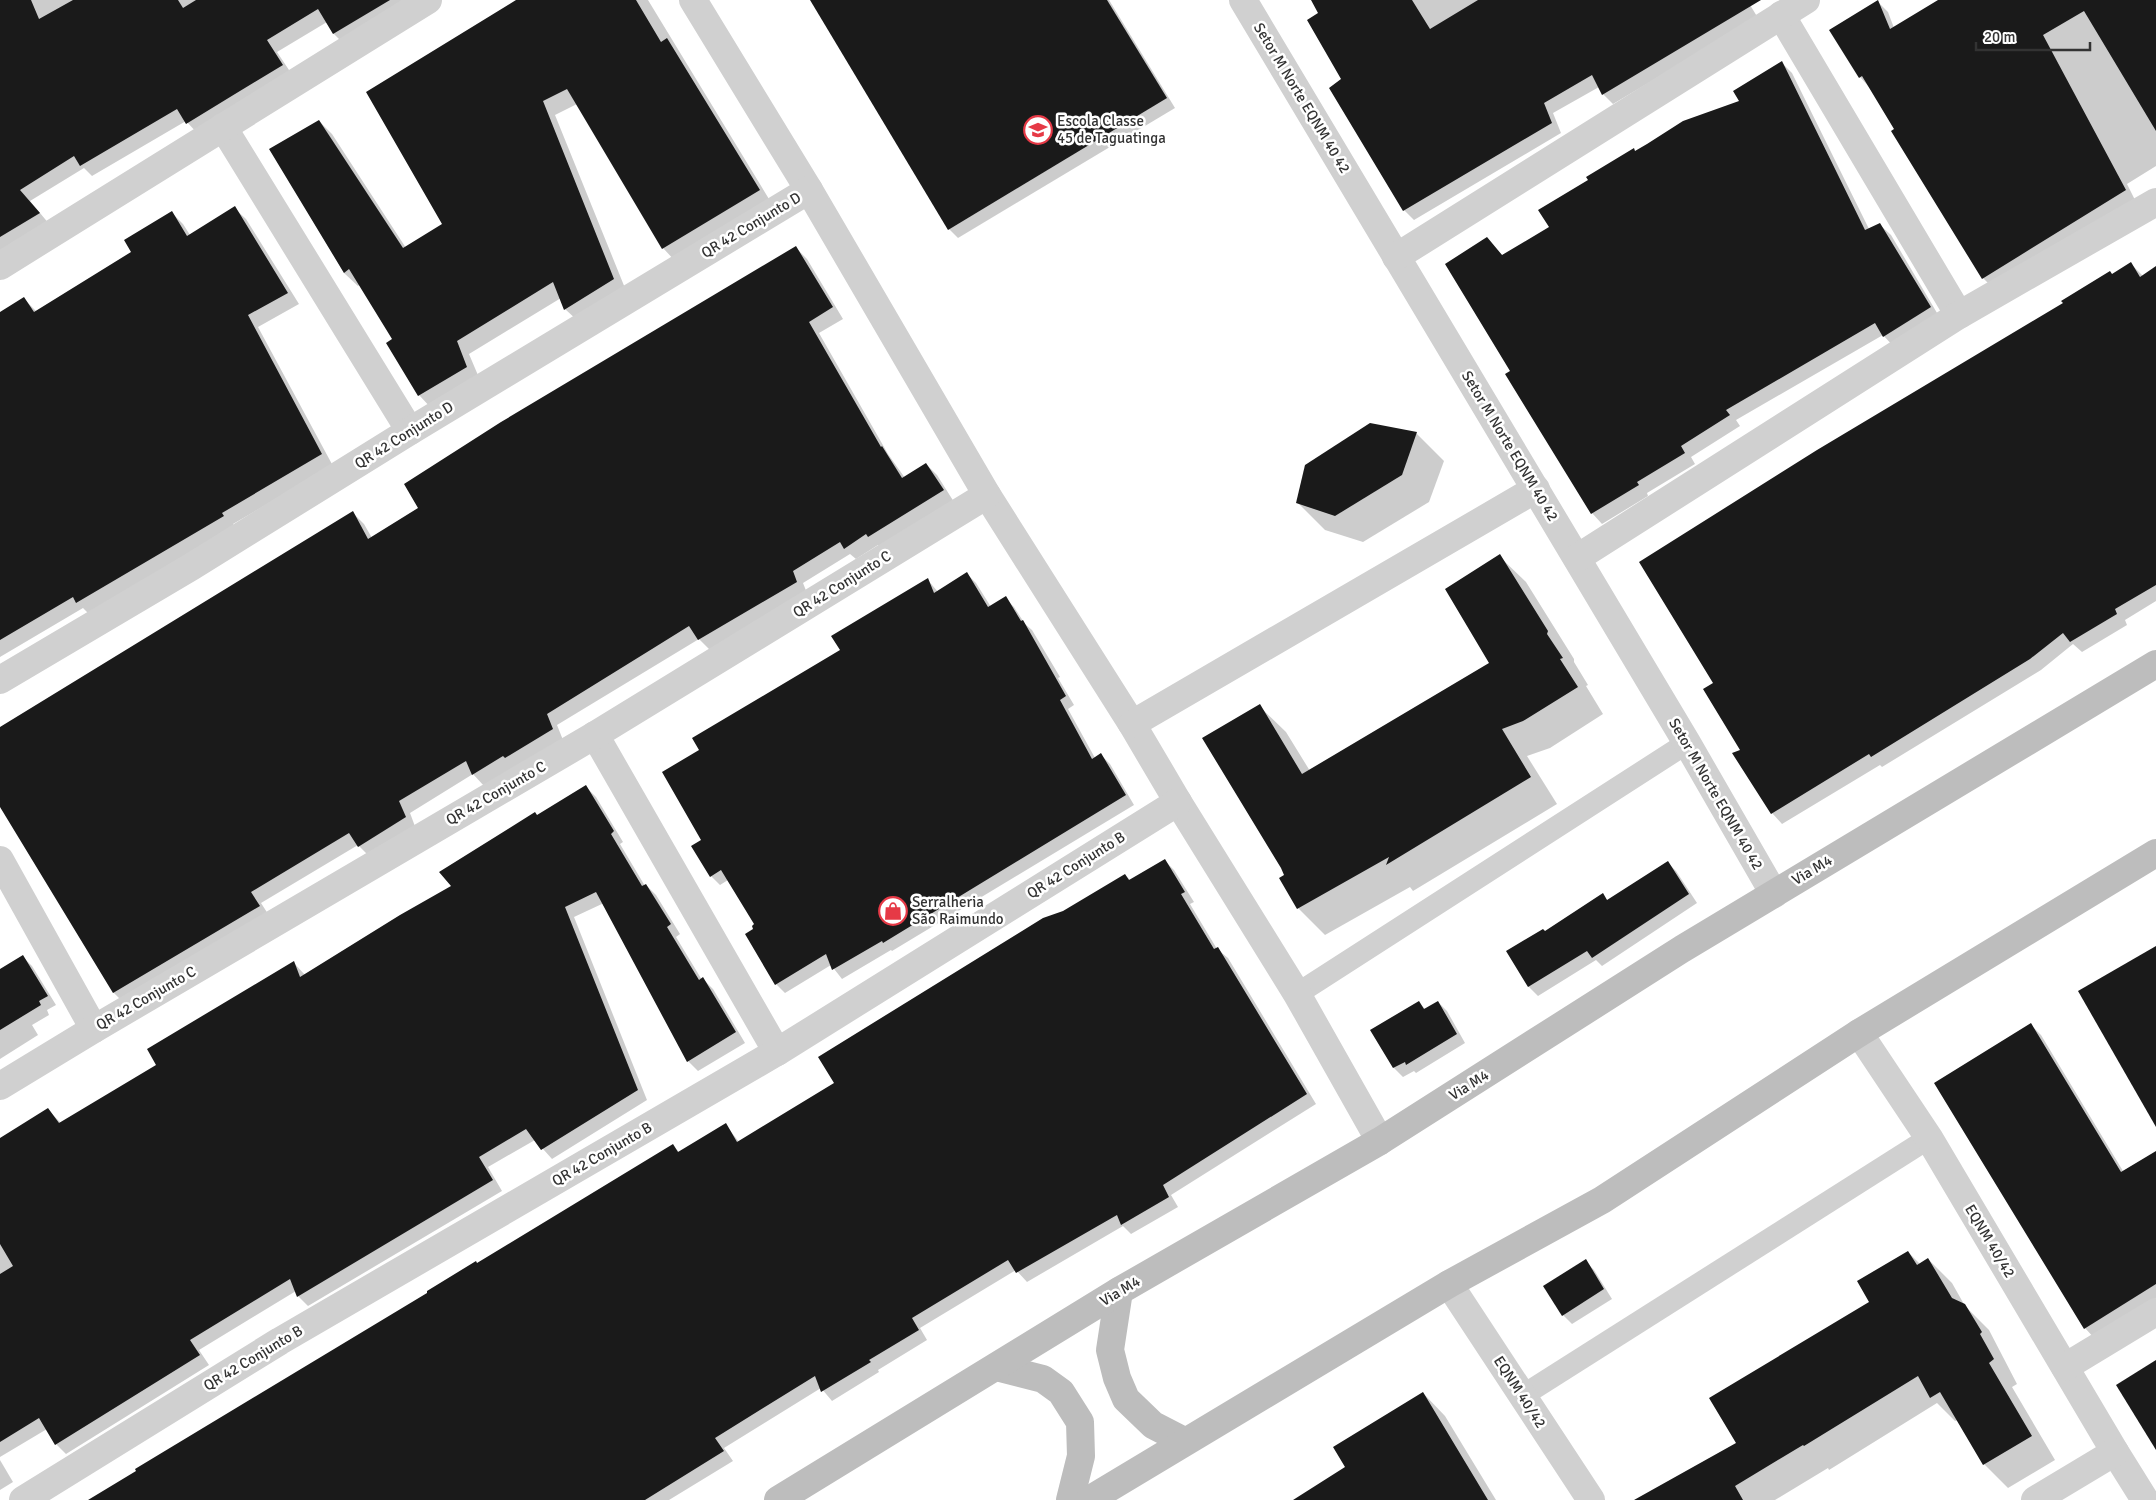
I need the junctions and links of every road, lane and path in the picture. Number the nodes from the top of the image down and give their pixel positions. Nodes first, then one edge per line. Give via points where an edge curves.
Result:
1 (428, 0) edge
2 (693, 0) edge
3 (1243, 0) edge
4 (1806, 0) edge
5 (1781, 15) junction
6 (223, 127) junction
7 (809, 190) junction
8 (2156, 202) edge
9 (1396, 257) junction
10 (0, 266) edge
11 (1959, 316) junction
12 (410, 431) junction
13 (1536, 489) junction
14 (987, 494) junction
15 (1577, 558) junction
16 (2156, 664) edge
17 (0, 680) edge
18 (1132, 724) junction
19 (595, 735) junction
20 (1687, 743) junction
21 (1178, 802) junction
22 (2156, 853) edge
23 (0, 860) edge
24 (1774, 894) junction
25 (1297, 994) junction
26 (94, 1029) junction
27 (1859, 1033) junction
28 (777, 1052) junction
29 (0, 1086) edge
30 (1929, 1138) junction
31 (1380, 1141) junction
32 (1449, 1284) junction
33 (1119, 1291) junction
34 (2156, 1312) edge
35 (996, 1367) junction
36 (2065, 1367) junction
37 (1522, 1396) junction
38 (1184, 1441) junction
39 (2115, 1452) junction
40 (23, 1500) edge
41 (778, 1500) edge
42 (1070, 1500) edge
43 (1088, 1500) edge
44 (1591, 1500) edge
45 (2035, 1500) edge
46 (2145, 1500) edge

1 - 6 street
2 - 7 street
3 - 9 street, Setor M Norte EQNM 40 42
4 - 5 street
5 - 9 street
5 - 11 street
6 - 10 street
6 - 12 street
7 - 12 street, QR 42 Conjunto D
7 - 14 street
8 - 11 street
9 - 13 street, Setor M Norte EQNM 40 42
11 - 15 street
12 - 17 street, QR 42 Conjunto D via 191,567
13 - 15 street, Setor M Norte EQNM 40 42
13 - 18 street
14 - 18 street
14 - 19 street, QR 42 Conjunto C
15 - 20 street, Setor M Norte EQNM 40 42
16 - 24 main road, Via M4
18 - 21 street
19 - 26 street, QR 42 Conjunto C
19 - 28 street
20 - 24 street, Setor M Norte EQNM 40 42
20 - 25 lane
21 - 25 street
21 - 28 street, QR 42 Conjunto B
22 - 27 main road
23 - 26 street
24 - 31 main road, Via M4
25 - 31 street
26 - 29 street, QR 42 Conjunto C
27 - 30 street, EQNM 40/42
27 - 32 main road via 1602,1200
28 - 40 street, QR 42 Conjunto B via 280,1341
30 - 36 street, EQNM 40/42
30 - 37 lane
31 - 33 main road, Via M4
32 - 37 street, EQNM 40/42
32 - 38 main road
33 - 35 main road, Via M4
33 - 38 main road via 1110,1350 1126,1399 1153,1425
34 - 36 street
35 - 41 main road, Via M4
35 - 42 main road via 1043,1379 1061,1392 1080,1422 1081,1456
36 - 39 street, EQNM 40/42
37 - 44 street, EQNM 40/42
38 - 43 main road
39 - 45 street
39 - 46 street, EQNM 40/42

